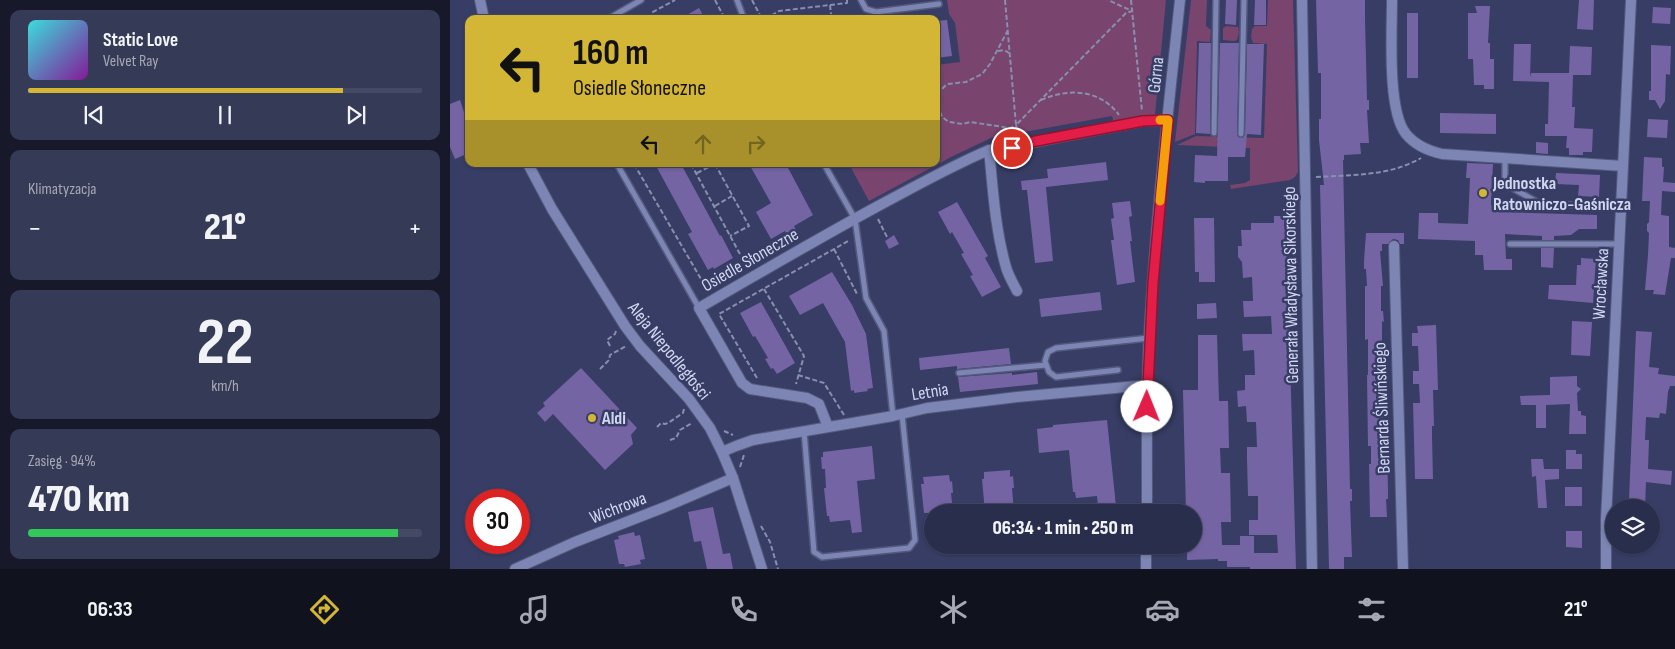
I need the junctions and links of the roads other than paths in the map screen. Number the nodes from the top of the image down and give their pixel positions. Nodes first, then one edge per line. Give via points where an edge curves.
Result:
1 (480, 0) edge
2 (641, 0) edge
3 (738, 0) edge
4 (861, 0) edge
5 (1180, 0) edge
6 (1216, 0) edge
7 (1244, 0) edge
8 (1302, 0) edge
9 (1392, 0) edge
10 (1631, 0) edge
11 (940, 4) dead end
12 (483, 15) edge
13 (615, 15) edge
14 (743, 15) edge
15 (1168, 120) junction
16 (1214, 134) dead end
17 (1241, 134) dead end
18 (989, 150) junction
19 (1506, 158) junction
20 (1623, 166) junction
21 (530, 167) edge
22 (619, 167) edge
23 (826, 167) edge
24 (1621, 208) junction
25 (855, 219) junction
26 (1510, 244) dead end
27 (1619, 244) junction
28 (1394, 246) dead end
29 (1017, 291) dead end
30 (699, 308) junction
31 (1149, 338) junction
32 (1046, 365) junction
33 (1118, 370) dead end
34 (959, 373) dead end
35 (1148, 385) junction
36 (897, 415) junction
37 (828, 427) junction
38 (804, 432) junction
39 (722, 452) junction
40 (733, 478) junction
41 (1147, 504) edge
42 (1146, 554) edge
43 (515, 569) edge
44 (762, 569) edge
45 (1146, 569) edge
46 (1312, 569) edge
47 (1403, 569) edge
48 (1606, 569) edge

1 - 12 street
2 - 13 lane
3 - 14 lane
4 - 11 lane via 866,9 876,12
5 - 15 street, Górna
6 - 16 lane
7 - 17 lane
8 - 46 street, Generała Władysława Sikorskiego
9 - 19 street via 1393,94 1396,114 1405,133 1432,152
10 - 20 street, Wrocławska
15 - 18 street, Osiedle Słoneczne via 1143,121
15 - 31 street, Górna
18 - 25 street, Osiedle Słoneczne
18 - 29 street via 1003,255
19 - 20 street
19 - 24 lane via 1505,184 1539,204
20 - 24 street, Wrocławska
21 - 39 street, Aleja Niepodległości via 625,326 697,410
22 - 30 lane
23 - 25 lane
24 - 27 street, Wrocławska
25 - 30 street, Osiedle Słoneczne
25 - 36 lane via 866,298 884,331
26 - 27 lane
27 - 48 street, Wrocławska
28 - 47 street, Bernarda Śliwińskiego
30 - 37 street, Osiedle Słoneczne via 742,383 750,389 806,398 819,404
31 - 32 lane via 1056,348 1048,352
31 - 35 street, Górna
32 - 33 lane via 1056,377
32 - 34 lane
35 - 36 street, Letnia via 1008,398
35 - 41 street, Górna
36 - 37 street, Letnia
36 - 38 lane via 915,540 909,548 822,557 814,552
37 - 38 street, Letnia
38 - 39 street, Letnia via 753,440
39 - 40 street, Aleja Niepodległości
40 - 43 street, Wichrowa
40 - 44 street, Aleja Niepodległości
42 - 45 street

